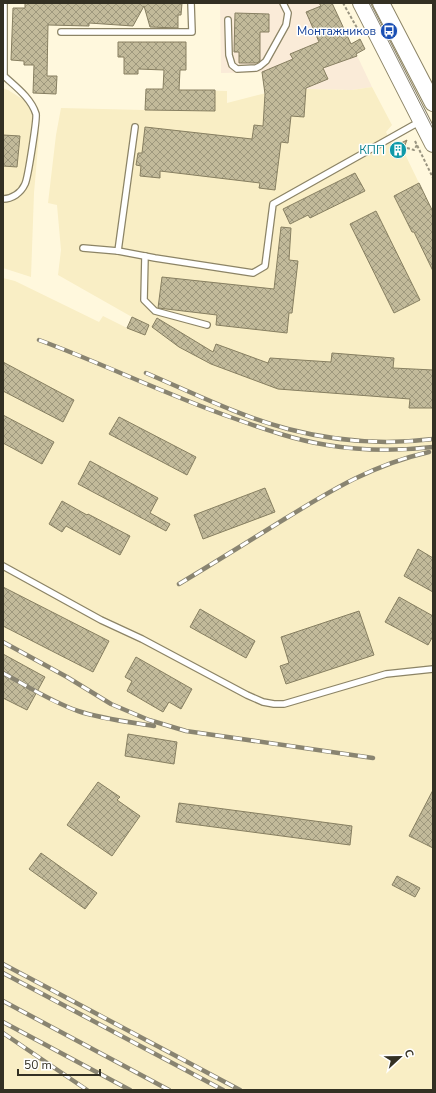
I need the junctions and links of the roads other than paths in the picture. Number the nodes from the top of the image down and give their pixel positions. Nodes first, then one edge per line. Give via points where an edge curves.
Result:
1 (191, 3) edge
2 (284, 3) edge
3 (361, 3) edge
4 (381, 3) edge
5 (4, 6) edge
6 (228, 20) dead end
7 (61, 32) dead end
8 (4, 76) edge
9 (433, 103) edge
10 (421, 121) junction
11 (135, 127) dead end
12 (433, 144) edge
13 (3, 199) edge
14 (83, 248) dead end
15 (118, 251) junction
16 (145, 256) junction
17 (207, 325) dead end
18 (3, 566) edge
19 (433, 669) edge

1 - 7 lane via 192,32
2 - 6 lane via 288,13 286,26 266,61 256,68 237,68 232,64 229,55
3 - 10 main road
4 - 9 main road
5 - 8 lane
8 - 13 lane via 31,102 36,115 25,184 17,194 9,199
10 - 12 main road
10 - 16 lane via 273,204 265,266 253,273
11 - 15 lane
14 - 15 lane
15 - 16 lane
16 - 17 lane via 144,300 149,306 155,311
18 - 19 lane via 95,617 263,702 284,704 386,674

